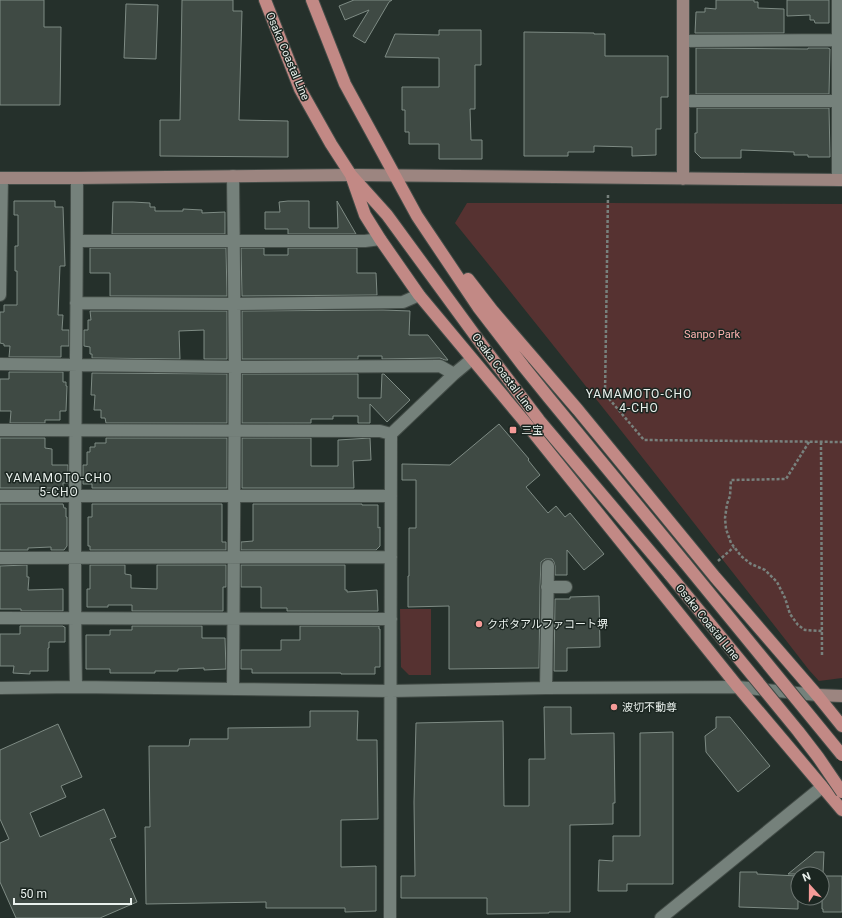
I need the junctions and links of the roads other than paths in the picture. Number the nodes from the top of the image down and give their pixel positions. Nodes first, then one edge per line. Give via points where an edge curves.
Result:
1 (265, 0) edge
2 (312, 0) edge
3 (683, 0) edge
4 (838, 0) edge
5 (840, 40) edge
6 (683, 41) junction
7 (683, 101) junction
8 (840, 101) edge
9 (351, 175) junction
10 (233, 176) junction
11 (395, 176) junction
12 (1, 178) edge
13 (77, 178) junction
14 (682, 179) junction
15 (840, 180) edge
16 (380, 239) junction
17 (434, 240) junction
18 (77, 241) junction
19 (234, 241) junction
20 (0, 295) edge
21 (420, 295) junction
22 (76, 303) junction
23 (234, 304) junction
24 (472, 359) junction
25 (0, 364) edge
26 (77, 365) junction
27 (235, 367) junction
28 (454, 374) junction
29 (0, 430) edge
30 (76, 431) junction
31 (234, 431) junction
32 (390, 434) junction
33 (0, 496) edge
34 (75, 496) junction
35 (233, 496) junction
36 (391, 496) junction
37 (233, 557) junction
38 (391, 557) junction
39 (0, 558) edge
40 (75, 558) junction
41 (548, 566) dead end
42 (547, 587) junction
43 (566, 587) dead end
44 (0, 618) edge
45 (75, 618) junction
46 (233, 619) junction
47 (391, 619) junction
48 (76, 687) junction
49 (738, 687) junction
50 (0, 688) edge
51 (546, 688) junction
52 (233, 689) junction
53 (391, 691) junction
54 (817, 695) junction
55 (842, 696) edge
56 (842, 726) edge
57 (842, 755) edge
58 (822, 787) junction
59 (842, 792) edge
60 (842, 810) edge
61 (390, 918) edge
62 (662, 918) edge

1 - 9 main road, Osaka Coastal Line via 300,89
2 - 11 main road, Osaka Coastal Line via 345,84
3 - 6 street
4 - 5 street
5 - 6 street
5 - 8 street
6 - 7 street
7 - 8 street
7 - 14 street
8 - 15 street
9 - 10 street
9 - 11 street
9 - 16 main road via 365,215
9 - 59 main road, Osaka Coastal Line, bridge via 386,215 539,420 798,731
10 - 13 street
10 - 19 street
11 - 14 street
11 - 17 main road, Osaka Coastal Line via 417,216
12 - 13 street
12 - 20 street
13 - 18 street
14 - 15 street
16 - 19 street
16 - 21 main road
17 - 54 main road via 578,410 715,578
17 - 57 main road, Osaka Coastal Line, bridge via 478,307 549,398
18 - 19 street
18 - 22 street
19 - 23 street
21 - 23 street via 403,302
21 - 24 main road
22 - 23 street
22 - 26 street
23 - 27 street
24 - 28 street
24 - 49 main road
25 - 26 street
26 - 27 street
26 - 30 street
27 - 28 street via 440,366
27 - 31 street
28 - 32 street
29 - 30 street
30 - 31 street
30 - 34 street
31 - 32 street via 380,431
31 - 35 street
32 - 36 street
33 - 34 street
34 - 35 street
34 - 40 street
35 - 36 street
35 - 37 street
36 - 38 street
37 - 38 street
37 - 40 street
37 - 46 street
38 - 47 street
39 - 40 street
40 - 45 street
41 - 42 street
42 - 43 street
42 - 51 street
44 - 45 street
45 - 46 street
45 - 48 street
46 - 47 street
46 - 52 street
47 - 53 street
48 - 50 street
48 - 52 street
49 - 51 street
49 - 54 street
49 - 58 main road
51 - 53 street
52 - 53 street
53 - 61 street
54 - 55 street
54 - 56 main road
58 - 60 main road
58 - 62 street

